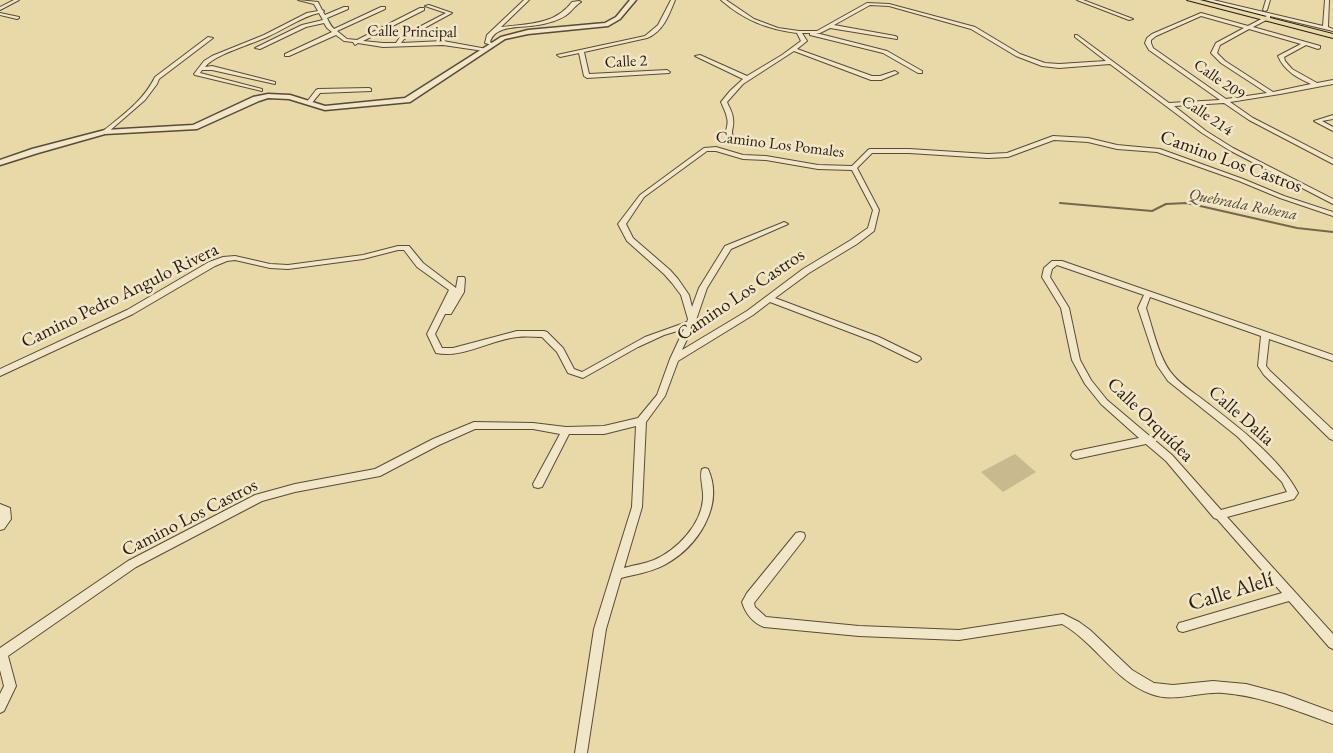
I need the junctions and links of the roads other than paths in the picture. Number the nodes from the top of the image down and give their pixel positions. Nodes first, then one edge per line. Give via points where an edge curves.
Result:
1 (18, 0) edge
2 (300, 0) edge
3 (527, 0) edge
4 (633, 0) edge
5 (673, 0) edge
6 (723, 0) edge
7 (1079, 0) edge
8 (1191, 0) edge
9 (1206, 0) edge
10 (1258, 0) edge
11 (1327, 0) edge
12 (1268, 1) edge
13 (579, 2) dead end
14 (346, 8) dead end
15 (383, 8) dead end
16 (0, 9) edge
17 (322, 11) junction
18 (1326, 12) junction
19 (1333, 13) edge
20 (0, 14) edge
21 (1201, 14) joint
22 (1266, 15) junction
23 (17, 18) dead end
24 (326, 19) junction
25 (1131, 19) dead end
26 (829, 26) junction
27 (1248, 28) junction
28 (497, 29) junction
29 (1325, 29) junction
30 (334, 32) junction
31 (802, 32) junction
32 (1333, 33) edge
33 (1077, 36) dead end
34 (210, 38) dead end
35 (895, 38) dead end
36 (354, 43) junction
37 (1304, 44) junction
38 (397, 45) junction
39 (487, 46) junction
40 (1318, 47) dead end
41 (258, 48) dead end
42 (793, 49) junction
43 (581, 51) junction
44 (287, 55) dead end
45 (560, 55) dead end
46 (698, 56) dead end
47 (1111, 62) junction
48 (201, 68) junction
49 (667, 72) dead end
50 (920, 72) dead end
51 (895, 73) dead end
52 (748, 79) junction
53 (325, 82) dead end
54 (1333, 82) edge
55 (273, 83) dead end
56 (374, 83) dead end
57 (1315, 84) junction
58 (260, 90) dead end
59 (352, 90) junction
60 (318, 91) junction
61 (1272, 94) junction
62 (349, 99) dead end
63 (1224, 101) junction
64 (309, 103) junction
65 (1167, 105) junction
66 (1333, 117) edge
67 (1333, 129) edge
68 (105, 132) junction
69 (735, 143) dead end
70 (1333, 162) edge
71 (0, 163) edge
72 (854, 168) junction
73 (1333, 202) edge
74 (1333, 214) edge
75 (784, 224) dead end
76 (461, 279) dead end
77 (1148, 294) junction
78 (769, 299) junction
79 (691, 322) junction
80 (434, 326) junction
81 (1266, 335) junction
82 (1333, 358) edge
83 (674, 359) junction
84 (917, 360) dead end
85 (0, 373) edge
86 (640, 421) junction
87 (566, 431) junction
88 (1333, 436) edge
89 (1148, 440) junction
90 (1076, 456) dead end
91 (705, 472) dead end
92 (538, 484) dead end
93 (0, 508) edge
94 (1218, 515) junction
95 (0, 526) edge
96 (800, 536) dead end
97 (617, 574) junction
98 (1290, 596) junction
99 (1183, 627) dead end
100 (1333, 643) edge
101 (1, 655) edge
102 (0, 707) edge
103 (1333, 718) edge
104 (581, 753) edge

1 - 16 street
2 - 17 street via 316,3
3 - 28 street
4 - 39 street via 618,18 606,25 528,32
5 - 43 street via 656,33
6 - 31 street via 752,20 776,29
7 - 25 street
8 - 22 main road
9 - 22 main road
9 - 29 street
10 - 12 street
11 - 18 street
12 - 22 street
13 - 28 street via 574,3 569,12 542,23
14 - 24 street
15 - 30 street
17 - 24 street, Calle Principal
17 - 48 street via 214,57
18 - 19 street
18 - 29 street
20 - 23 street
21 - 27 street
21 - 63 street, Calle 209 via 1154,35 1148,43 1151,49
22 - 27 street
22 - 32 main road
24 - 30 street, Calle Principal
24 - 41 street
26 - 31 street via 818,32
26 - 35 street
26 - 47 street via 876,3 972,28 1018,55 1044,64
27 - 37 street
27 - 61 street via 1218,44 1214,53
28 - 39 street via 489,36
29 - 32 street
30 - 36 street, Calle Principal
30 - 44 street
31 - 42 street via 804,41
31 - 50 street via 885,52
33 - 47 street, Calle 214
34 - 68 street via 157,78 142,100
36 - 38 street, Calle Principal
36 - 38 street via 425,8 450,13 402,38
37 - 40 street
37 - 57 street via 1281,56 1281,60 1289,70
38 - 39 street, Calle Principal via 443,43
39 - 64 street via 412,98 386,104 331,108
42 - 51 street via 871,78
42 - 52 street, Camino Los Pomales
43 - 45 street
43 - 49 street, Calle 2 via 587,76
46 - 52 street
47 - 65 street, Calle 214
48 - 55 street
48 - 58 street via 197,74
52 - 69 street, Camino Los Pomales via 724,102 731,120 729,136
53 - 60 street
54 - 57 street
56 - 59 street via 368,92
57 - 61 street
59 - 60 street
59 - 62 street
60 - 64 street
61 - 63 street
63 - 65 street
63 - 70 street, Calle 209 via 1294,144
64 - 68 street via 285,96 268,96 194,127
65 - 73 street, Calle 214 via 1232,149
66 - 67 street via 1317,121
68 - 71 street
72 - 74 street, Camino Los Castros via 870,151 988,156 1008,154 1053,138 1088,140 1117,147 1158,150
72 - 78 street, Camino Los Castros via 876,210 871,229
72 - 79 street, Camino Los Pomales via 818,167 742,157 716,149 703,151 642,196 622,224 630,239 675,281 684,295
75 - 79 street via 728,248 703,288
76 - 80 street via 455,302
77 - 81 street, Calle Orquídea
77 - 89 street, Calle Orquídea via 1060,263 1055,263 1046,272 1052,290 1064,308 1076,360 1088,382 1104,402
77 - 94 street, Calle Dalia via 1142,308 1161,365 1171,379 1241,434 1285,479 1293,493
78 - 83 street, Camino Los Castros
78 - 84 street via 876,339
79 - 80 street via 635,343 583,375 571,371 560,350 544,334 517,334 439,351 431,334
79 - 83 street
80 - 85 street, Camino Pedro Angulo Rivera via 454,289 420,264 406,248 288,267 235,258 212,264 130,312
81 - 82 street, Calle Orquídea
81 - 88 street via 1262,366 1267,374
83 - 86 street, Camino Los Castros via 661,396
86 - 87 street, Camino Los Castros via 604,430
86 - 97 street via 637,507
87 - 92 street
87 - 101 street, Camino Los Castros via 533,426 474,425 376,473 259,498 132,564
89 - 90 street
89 - 94 street, Calle Orquídea via 1169,458
91 - 97 street via 709,486 708,504 687,543 652,566
93 - 95 street via 6,511 6,519
94 - 98 street, Calle Orquídea
96 - 103 street via 748,602 750,610 764,622 858,631 959,635 1063,620 1076,625 1114,664 1156,690 1236,688
97 - 104 street via 600,629
98 - 99 street, Calle Alelí
98 - 100 street, Calle Orquídea
101 - 102 street via 10,686

